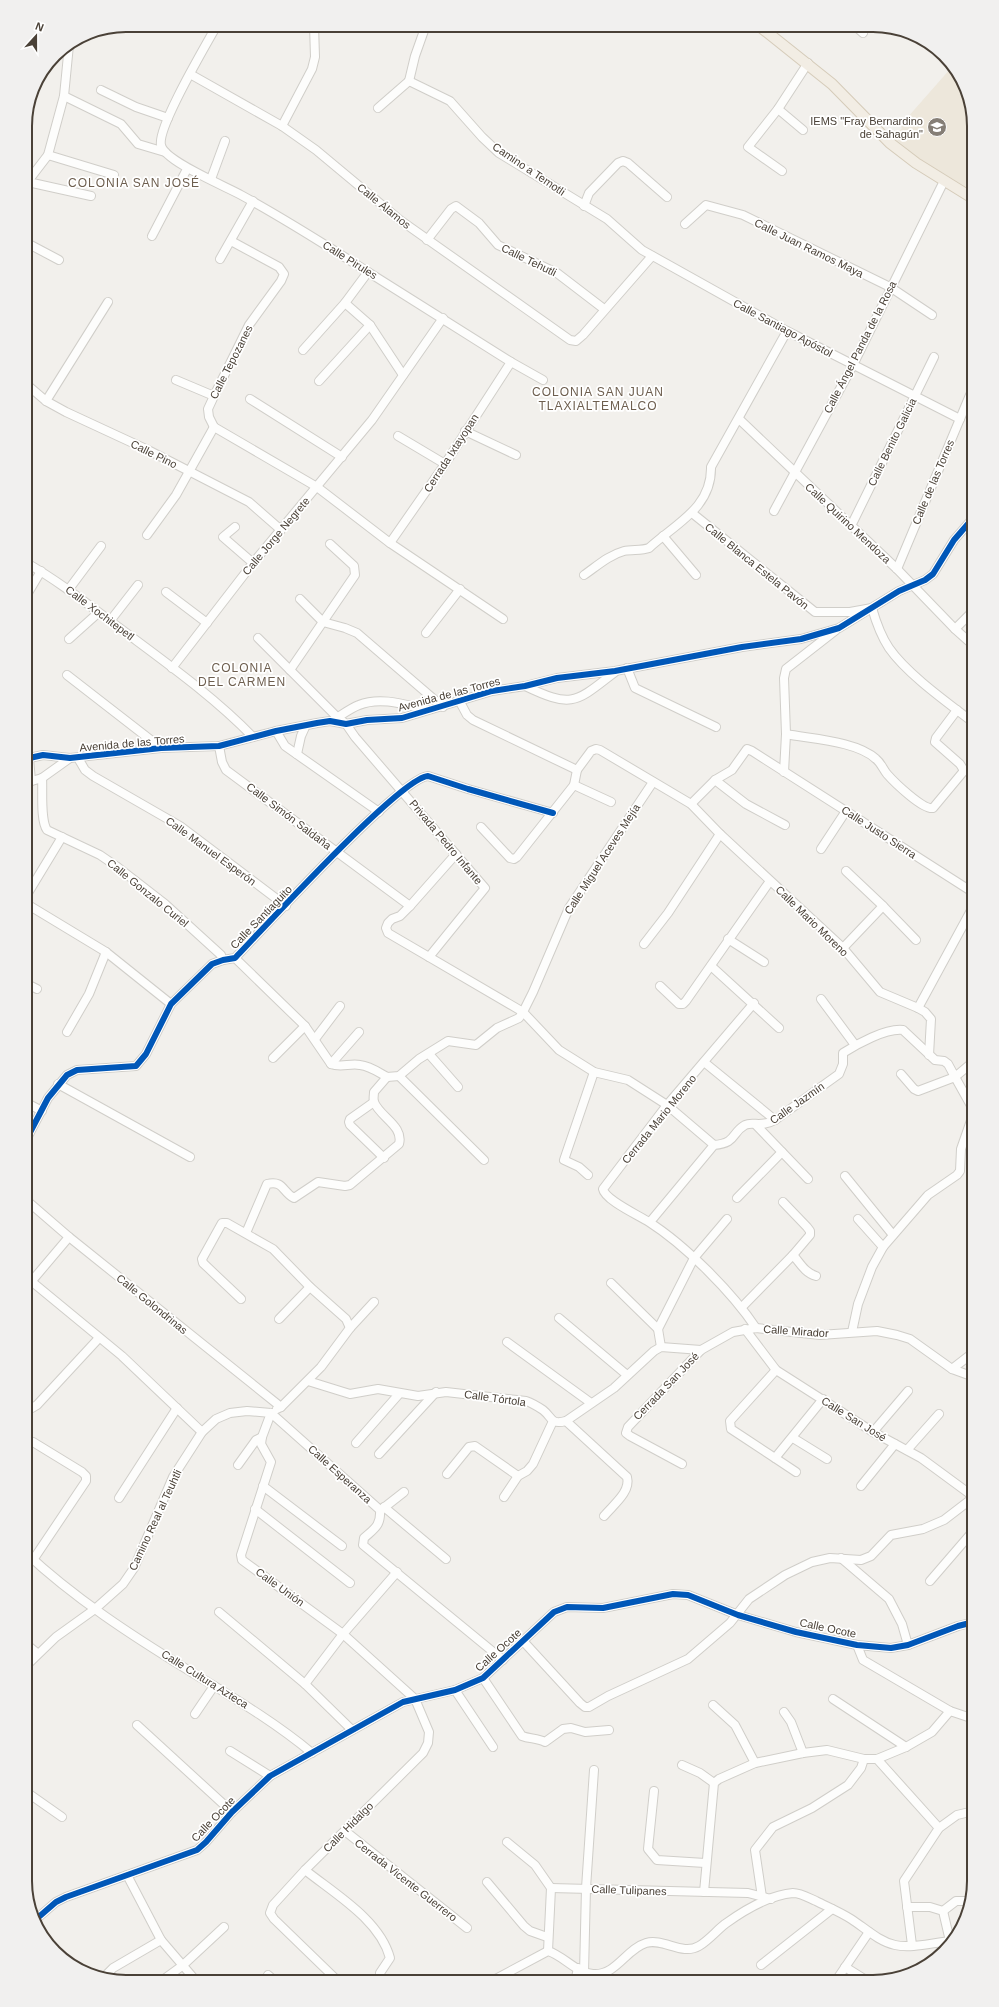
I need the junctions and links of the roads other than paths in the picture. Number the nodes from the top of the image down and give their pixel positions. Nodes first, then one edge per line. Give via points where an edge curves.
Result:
1 (212, 32) edge
2 (314, 32) edge
3 (424, 32) edge
4 (767, 32) edge
5 (68, 52) edge
6 (808, 63) junction
7 (190, 74) junction
8 (409, 81) junction
9 (101, 90) dead end
10 (64, 96) junction
11 (378, 108) dead end
12 (778, 109) junction
13 (168, 118) junction
14 (282, 126) junction
15 (803, 130) dead end
16 (225, 141) dead end
17 (164, 152) junction
18 (48, 155) junction
19 (188, 169) junction
20 (782, 171) dead end
21 (114, 175) dead end
22 (32, 177) edge
23 (211, 179) junction
24 (944, 181) junction
25 (32, 185) edge
26 (967, 195) edge
27 (91, 196) dead end
28 (667, 198) dead end
29 (252, 201) junction
30 (584, 206) junction
31 (685, 224) dead end
32 (152, 236) dead end
33 (427, 240) junction
34 (231, 241) junction
35 (32, 246) edge
36 (652, 256) junction
37 (220, 259) dead end
38 (59, 260) dead end
39 (368, 272) junction
40 (890, 287) junction
41 (108, 302) dead end
42 (345, 303) junction
43 (604, 309) junction
44 (932, 315) dead end
45 (443, 318) junction
46 (370, 325) junction
47 (787, 331) junction
48 (303, 350) dead end
49 (934, 357) dead end
50 (511, 362) junction
51 (853, 365) junction
52 (403, 375) junction
53 (176, 380) dead end
54 (543, 380) dead end
55 (319, 381) dead end
56 (32, 389) edge
57 (214, 396) junction
58 (915, 396) junction
59 (250, 399) dead end
60 (46, 401) junction
61 (967, 402) edge
62 (739, 419) junction
63 (960, 419) junction
64 (214, 427) junction
65 (465, 431) junction
66 (398, 436) dead end
67 (516, 455) dead end
68 (342, 457) junction
69 (445, 464) junction
70 (189, 472) junction
71 (796, 473) junction
72 (317, 487) junction
73 (774, 511) dead end
74 (692, 513) junction
75 (967, 525) edge
76 (851, 526) junction
77 (235, 527) dead end
78 (281, 530) junction
79 (148, 535) dead end
80 (663, 536) junction
81 (390, 543) junction
82 (330, 544) dead end
83 (101, 546) dead end
84 (253, 562) junction
85 (32, 566) edge
86 (897, 569) junction
87 (41, 571) junction
88 (584, 575) dead end
89 (696, 575) dead end
90 (138, 585) dead end
91 (32, 586) edge
92 (913, 586) junction
93 (69, 589) junction
94 (460, 589) junction
95 (166, 592) dead end
96 (300, 599) dead end
97 (872, 608) junction
98 (98, 613) junction
99 (967, 617) edge
100 (503, 619) dead end
101 (110, 622) junction
102 (323, 622) junction
103 (207, 623) junction
104 (839, 628) junction
105 (955, 630) junction
106 (426, 633) dead end
107 (258, 638) dead end
108 (69, 639) dead end
109 (967, 640) edge
110 (172, 668) junction
111 (627, 668) junction
112 (290, 670) junction
113 (615, 671) junction
114 (67, 675) dead end
115 (525, 686) junction
116 (460, 702) junction
117 (442, 707) junction
118 (427, 710) junction
119 (957, 710) junction
120 (967, 718) edge
121 (334, 719) junction
122 (346, 724) junction
123 (306, 725) junction
124 (716, 727) dead end
125 (276, 731) junction
126 (786, 734) junction
127 (253, 737) junction
128 (219, 746) junction
129 (161, 748) junction
130 (297, 754) junction
131 (32, 757) edge
132 (74, 758) junction
133 (578, 770) junction
134 (784, 772) junction
135 (42, 778) junction
136 (715, 780) junction
137 (32, 781) edge
138 (653, 782) junction
139 (574, 785) junction
140 (403, 791) junction
141 (611, 802) dead end
142 (691, 804) junction
143 (846, 811) junction
144 (379, 812) junction
145 (554, 813) junction
146 (785, 825) dead end
147 (481, 827) dead end
148 (720, 834) junction
149 (62, 837) junction
150 (821, 849) dead end
151 (336, 852) junction
152 (456, 854) junction
153 (846, 871) dead end
154 (770, 881) junction
155 (32, 886) edge
156 (967, 889) edge
157 (286, 906) junction
158 (410, 906) junction
159 (883, 906) junction
160 (32, 907) edge
161 (967, 918) edge
162 (728, 939) junction
163 (916, 940) dead end
164 (644, 944) dead end
165 (843, 948) junction
166 (106, 952) junction
167 (429, 957) junction
168 (236, 958) junction
169 (223, 960) junction
170 (764, 962) dead end
171 (711, 966) junction
172 (660, 986) dead end
173 (32, 987) edge
174 (36, 989) dead end
175 (821, 999) dead end
176 (754, 1003) junction
177 (171, 1004) junction
178 (340, 1006) dead end
179 (918, 1008) junction
180 (523, 1012) junction
181 (305, 1026) junction
182 (779, 1028) dead end
183 (67, 1032) dead end
184 (359, 1032) dead end
185 (315, 1039) junction
186 (855, 1045) junction
187 (429, 1054) junction
188 (929, 1055) junction
189 (273, 1058) dead end
190 (704, 1062) junction
191 (331, 1064) junction
192 (967, 1067) edge
193 (594, 1072) junction
194 (901, 1074) dead end
195 (399, 1076) junction
196 (387, 1077) junction
197 (955, 1077) junction
198 (58, 1084) junction
199 (458, 1087) dead end
200 (967, 1099) edge
201 (374, 1102) junction
202 (32, 1106) edge
203 (667, 1106) junction
204 (42, 1111) junction
205 (775, 1120) junction
206 (756, 1125) junction
207 (32, 1129) edge
208 (967, 1132) edge
209 (714, 1144) junction
210 (782, 1152) junction
211 (190, 1157) dead end
212 (384, 1158) junction
213 (484, 1160) dead end
214 (588, 1175) dead end
215 (845, 1176) dead end
216 (808, 1179) dead end
217 (737, 1198) dead end
218 (783, 1202) dead end
219 (32, 1205) edge
220 (727, 1219) dead end
221 (858, 1219) dead end
222 (650, 1222) junction
223 (246, 1233) junction
224 (893, 1235) junction
225 (69, 1237) junction
226 (883, 1247) junction
227 (794, 1255) junction
228 (694, 1258) junction
229 (816, 1276) dead end
230 (32, 1281) joint
231 (610, 1283) dead end
232 (310, 1287) junction
233 (241, 1299) dead end
234 (374, 1302) dead end
235 (742, 1307) junction
236 (559, 1318) dead end
237 (279, 1319) dead end
238 (350, 1328) junction
239 (756, 1328) junction
240 (658, 1329) junction
241 (745, 1329) junction
242 (852, 1332) junction
243 (99, 1338) junction
244 (507, 1342) dead end
245 (661, 1347) junction
246 (701, 1350) junction
247 (967, 1357) edge
248 (952, 1369) junction
249 (776, 1370) junction
250 (967, 1374) edge
251 (627, 1375) junction
252 (308, 1381) junction
253 (436, 1392) junction
254 (908, 1392) dead end
255 (399, 1394) junction
256 (823, 1399) junction
257 (591, 1403) junction
258 (281, 1407) junction
259 (32, 1408) edge
260 (177, 1408) junction
261 (271, 1413) junction
262 (939, 1414) dead end
263 (553, 1421) junction
264 (566, 1421) junction
265 (202, 1432) junction
266 (873, 1432) junction
267 (262, 1437) junction
268 (793, 1438) junction
269 (33, 1442) dead end
270 (356, 1443) dead end
271 (896, 1444) junction
272 (908, 1450) junction
273 (379, 1454) dead end
274 (775, 1458) junction
275 (826, 1459) dead end
276 (682, 1464) dead end
277 (238, 1465) dead end
278 (796, 1472) dead end
279 (447, 1474) dead end
280 (518, 1476) junction
281 (263, 1486) junction
282 (861, 1486) dead end
283 (404, 1492) dead end
284 (967, 1492) edge
285 (504, 1497) dead end
286 (119, 1498) dead end
287 (967, 1502) edge
288 (382, 1509) junction
289 (255, 1510) junction
290 (604, 1516) dead end
291 (967, 1538) edge
292 (342, 1546) dead end
293 (842, 1558) junction
294 (446, 1559) dead end
295 (33, 1560) joint
296 (397, 1572) junction
297 (930, 1581) dead end
298 (350, 1583) dead end
299 (95, 1609) junction
300 (219, 1612) dead end
301 (738, 1615) junction
302 (967, 1624) edge
303 (344, 1634) junction
304 (523, 1641) junction
305 (857, 1645) junction
306 (908, 1645) junction
307 (32, 1649) edge
308 (37, 1653) junction
309 (32, 1659) edge
310 (503, 1660) junction
311 (483, 1678) junction
312 (305, 1684) junction
313 (214, 1686) junction
314 (455, 1690) junction
315 (415, 1699) junction
316 (833, 1699) dead end
317 (713, 1705) dead end
318 (950, 1711) junction
319 (784, 1712) dead end
320 (195, 1714) dead end
321 (967, 1717) edge
322 (137, 1726) dead end
323 (352, 1730) junction
324 (609, 1730) dead end
325 (493, 1747) dead end
326 (906, 1747) junction
327 (230, 1751) dead end
328 (312, 1753) junction
329 (803, 1753) junction
330 (877, 1758) junction
331 (864, 1759) junction
332 (755, 1763) junction
333 (682, 1765) dead end
334 (594, 1770) dead end
335 (270, 1776) junction
336 (714, 1783) junction
337 (654, 1791) dead end
338 (32, 1796) edge
339 (232, 1812) junction
340 (967, 1813) edge
341 (62, 1817) dead end
342 (940, 1828) junction
343 (344, 1832) junction
344 (507, 1842) dead end
345 (705, 1863) junction
346 (306, 1870) junction
347 (127, 1875) junction
348 (487, 1882) dead end
349 (551, 1888) junction
350 (586, 1888) junction
351 (704, 1892) junction
352 (762, 1897) junction
353 (771, 1899) junction
354 (965, 1901) edge
355 (908, 1907) junction
356 (832, 1909) junction
357 (943, 1912) junction
358 (39, 1917) edge
359 (224, 1927) dead end
360 (466, 1928) dead end
361 (869, 1932) junction
362 (949, 1935) edge
363 (547, 1937) junction
364 (161, 1940) junction
365 (945, 1942) edge
366 (912, 1945) junction
367 (548, 1951) junction
368 (182, 1966) junction
369 (761, 1966) dead end
370 (845, 1966) junction
371 (581, 1971) junction
372 (108, 1973) edge
373 (170, 1975) edge
374 (190, 1975) edge
375 (332, 1975) edge
376 (380, 1975) edge
377 (503, 1975) edge
378 (578, 1975) edge
379 (839, 1975) edge
380 (858, 1975) edge

1 - 7 street
2 - 14 street via 315,57 312,69
3 - 8 street
4 - 6 main road
5 - 10 street
6 - 12 street
6 - 24 main road via 890,143
7 - 13 street
7 - 14 street, Calle Álamos
8 - 11 street
8 - 30 street, Camino a Temotli via 450,101 499,153
9 - 13 street via 136,107
10 - 17 street via 121,124 138,144
10 - 18 street
12 - 15 street
12 - 20 street via 748,147
13 - 17 street via 160,140
14 - 33 street, Calle Álamos via 316,150
16 - 23 street
17 - 19 street, Calle Pirules
18 - 21 street
18 - 22 street
19 - 23 street, Calle Pirules
19 - 32 street
23 - 29 street, Calle Pirules
24 - 26 main road
24 - 40 street, Calle Ángel Panda de la Rosa
25 - 27 street
28 - 30 street via 623,161 589,193
29 - 34 street
29 - 39 street, Calle Pirules
30 - 36 street, Camino a Temotli via 607,220
31 - 40 street, Calle Juan Ramos Maya via 706,205 743,215
33 - 43 street, Calle Álamos via 570,340 576,341
33 - 43 street, Calle Tehutli via 451,208 456,206 479,223 498,245 558,273
34 - 37 street
34 - 57 street, Calle Tepozanes via 279,267 284,274 282,281 249,325
35 - 38 street
36 - 43 street
36 - 47 street, Calle Santiago Apóstol
39 - 42 street
39 - 45 street, Calle Pirules
40 - 44 street, Calle Juan Ramos Maya
40 - 51 street, Calle Ángel Panda de la Rosa
41 - 60 street
42 - 46 street
42 - 48 street
45 - 50 street, Calle Pirules
45 - 52 street, Calle Jorge Negrete
46 - 52 street
46 - 55 street
47 - 51 street, Calle Santiago Apóstol
47 - 62 street
49 - 58 street, Calle Benito Galicia
50 - 54 street, Calle Pirules
50 - 65 street, Cerrada Ixtayopan
51 - 58 street, Calle Santiago Apóstol
51 - 71 street, Calle Ángel Panda de la Rosa
52 - 68 street, Calle Jorge Negrete
53 - 57 street
56 - 60 street, Calle Pino
57 - 64 street, Calle Tepozanes via 208,409
58 - 63 street, Calle Santiago Apóstol
58 - 76 street, Calle Benito Galicia
59 - 68 street
60 - 70 street, Calle Pino
61 - 63 street, Calle de las Torres
62 - 71 street, Calle Quirino Mendoza
62 - 74 street via 711,467 710,485
63 - 86 street, Calle de las Torres
64 - 70 street
64 - 72 street
65 - 67 street
65 - 69 street, Cerrada Ixtayopan
66 - 69 street
68 - 72 street, Calle Jorge Negrete
69 - 81 street, Cerrada Ixtayopan
70 - 78 street, Calle Pino via 249,502
70 - 79 street
71 - 73 street, Calle Ángel Panda de la Rosa
71 - 76 street, Calle Quirino Mendoza
72 - 78 street, Calle Jorge Negrete
72 - 81 street
74 - 80 street
74 - 97 street, Calle Blanca Estela Pavón via 815,612 850,612
75 - 92 street, Avenida de las Torres via 954,540 933,574
76 - 86 street, Calle Quirino Mendoza
77 - 84 street via 223,537
78 - 84 street, Calle Jorge Negrete
80 - 88 street via 643,550 626,550 610,556
80 - 89 street
81 - 94 street
82 - 102 street via 354,566 356,571
83 - 93 street
84 - 103 street, Calle Jorge Negrete
85 - 87 street, Calle Xochitepetl
86 - 92 street, Calle Quirino Mendoza
87 - 91 street
87 - 93 street, Calle Xochitepetl
90 - 101 street
92 - 97 street, Avenida de las Torres
92 - 105 street, Calle Quirino Mendoza
93 - 98 street, Calle Xochitepetl
94 - 100 street
94 - 106 street
95 - 103 street
96 - 102 street
97 - 104 street, Avenida de las Torres
97 - 119 street via 889,648 909,670
98 - 101 street, Calle Xochitepetl
98 - 108 street
99 - 105 street
101 - 110 street, Calle Xochitepetl
102 - 112 street
102 - 117 street via 357,633
103 - 110 street, Calle Jorge Negrete
104 - 111 street, Avenida de las Torres via 801,639
104 - 126 street via 786,669
105 - 109 street, Calle Quirino Mendoza
107 - 112 street, Privada Pedro Infante
110 - 127 street via 235,718
111 - 113 street, Avenida de las Torres
111 - 124 street via 636,688
112 - 121 street, Privada Pedro Infante
113 - 115 street, Avenida de las Torres via 557,678
113 - 115 street, Avenida de las Torres via 584,695 570,701 549,697
114 - 129 street
115 - 116 street, Avenida de las Torres via 492,691
116 - 117 street, Avenida de las Torres
116 - 133 street via 473,720
117 - 118 street, Avenida de las Torres
118 - 121 street, Avenida de las Torres via 396,702 376,701 360,704
118 - 122 street, Avenida de las Torres via 402,718
119 - 120 street
119 - 126 street via 935,742 960,764 963,772 933,808 926,808 909,795 866,751 853,746
121 - 122 street, Privada Pedro Infante
121 - 123 street, Avenida de las Torres
122 - 140 street, Privada Pedro Infante
123 - 125 street, Avenida de las Torres
123 - 130 street
125 - 127 street, Avenida de las Torres
125 - 130 street via 285,746
126 - 134 street
127 - 128 street, Avenida de las Torres
128 - 129 street, Avenida de las Torres
128 - 151 street, Calle Simón Saldaña via 226,770
129 - 132 street, Avenida de las Torres
130 - 144 street
131 - 132 street, Avenida de las Torres via 42,755
132 - 135 street, Avenida de las Torres
132 - 157 street, Calle Manuel Esperón via 93,776 180,826
133 - 138 street, Calle Mario Moreno via 591,751 596,749
133 - 139 street
134 - 136 street via 747,750 732,770
134 - 143 street, Calle Justo Sierra
135 - 137 street, Avenida de las Torres
135 - 149 street, Calle Gonzalo Curiel via 44,826
136 - 142 street
136 - 146 street via 746,804
138 - 142 street, Calle Mario Moreno
138 - 180 street, Calle Miguel Aceves Mejía via 569,908
139 - 141 street
139 - 145 street
140 - 144 street, Calle Santiaguito
140 - 145 street, Calle Santiaguito via 421,776 428,776
140 - 152 street, Privada Pedro Infante
142 - 148 street, Calle Mario Moreno
143 - 150 street
143 - 156 street, Calle Justo Sierra
144 - 151 street, Calle Santiaguito
145 - 147 street via 514,859 506,855
148 - 154 street, Calle Mario Moreno
148 - 164 street via 668,913
149 - 155 street
149 - 169 street, Calle Gonzalo Curiel via 100,855 116,866 165,904 221,955
151 - 157 street, Calle Santiaguito
151 - 158 street, Calle Simón Saldaña
152 - 158 street
152 - 167 street, Privada Pedro Infante via 485,888
153 - 159 street
154 - 162 street
154 - 165 street, Calle Mario Moreno
157 - 168 street, Calle Santiaguito
158 - 167 street via 400,916 392,919 386,928 394,938
159 - 163 street
159 - 165 street
160 - 166 street
161 - 179 street
162 - 170 street
162 - 171 street
165 - 179 street, Calle Mario Moreno via 880,992
166 - 177 street
166 - 183 street via 89,994
167 - 180 street
168 - 169 street, Calle Santiaguito
168 - 181 street
169 - 177 street, Calle Santiaguito via 208,967
171 - 172 street via 683,1004 679,1004
171 - 176 street
173 - 174 street
175 - 186 street
176 - 182 street
176 - 190 street, Cerrada Mario Moreno
177 - 198 street, Calle Santiaguito via 146,1054 136,1066 77,1070
178 - 185 street
179 - 188 street, Calle Mario Moreno via 931,1019
180 - 187 street, Calle Miguel Aceves Mejía via 519,1018 497,1028 476,1045 448,1041
180 - 193 street via 559,1050
181 - 185 street
181 - 189 street
184 - 191 street
185 - 191 street
186 - 188 street, Calle Jazmín via 893,1030 903,1030
186 - 205 street, Calle Jazmín via 843,1053 843,1064 839,1074
187 - 195 street, Calle Miguel Aceves Mejía
187 - 199 street
188 - 197 street via 935,1060 944,1060
190 - 203 street, Cerrada Mario Moreno
190 - 205 street
191 - 196 street via 369,1066
192 - 197 street
193 - 203 street via 628,1080
193 - 214 street via 564,1160
194 - 197 street via 918,1091
195 - 196 street
195 - 213 street
196 - 201 street via 374,1092
197 - 200 street
198 - 204 street, Calle Santiaguito
198 - 211 street
201 - 212 street via 400,1136 399,1144
201 - 212 street via 349,1122
202 - 204 street
203 - 209 street
203 - 222 street, Cerrada Mario Moreno via 603,1189 611,1200
204 - 207 street, Calle Santiaguito
205 - 206 street, Calle Jazmín via 767,1125
206 - 209 street, Calle Jazmín via 743,1126 726,1144
206 - 210 street
208 - 224 street via 961,1149 960,1171 928,1195
209 - 222 street
210 - 216 street
210 - 217 street
212 - 223 street via 350,1185 318,1182 294,1198 282,1185 267,1184
215 - 224 street
218 - 227 street via 810,1231 810,1235
219 - 225 street, Calle Golondrinas
220 - 228 street
221 - 226 street
222 - 228 street, Calle Mirador
223 - 232 street via 273,1249
223 - 233 street via 222,1223 202,1259 203,1263
224 - 226 street
225 - 230 street
225 - 258 street, Calle Golondrinas
226 - 242 street via 872,1267 858,1304
227 - 229 street via 807,1271
227 - 235 street
228 - 235 street, Calle Mirador
228 - 240 street
230 - 243 street
231 - 240 street
232 - 237 street
232 - 238 street via 346,1319
234 - 238 street
235 - 239 street, Calle Mirador
236 - 251 street
238 - 252 street
239 - 241 street, Cerrada San José
239 - 242 street, Calle Mirador via 820,1335
240 - 245 street
241 - 246 street, Cerrada San José via 724,1336
241 - 249 street, Calle San José
242 - 248 street, Calle Mirador via 877,1331 910,1339
243 - 259 street
243 - 260 street
244 - 257 street
245 - 246 street
245 - 251 street
246 - 276 street, Cerrada San José via 628,1427 626,1433
247 - 248 street
248 - 250 street, Calle Mirador
249 - 256 street, Calle San José
249 - 274 street via 730,1421 729,1426
251 - 257 street via 614,1388
252 - 255 street, Calle Tórtola via 350,1394 378,1389
252 - 258 street
253 - 255 street, Calle Tórtola via 418,1396
253 - 263 street, Calle Tórtola via 459,1392 526,1401 545,1411
253 - 273 street
254 - 266 street
255 - 270 street
256 - 266 street, Calle San José
256 - 268 street
257 - 264 street
258 - 261 street
260 - 265 street
260 - 286 street
261 - 265 street, Camino Real al Teuhtli via 230,1413 216,1419
261 - 267 street
261 - 288 street, Calle Esperanza
262 - 272 street
263 - 264 street
263 - 280 street via 533,1464
264 - 290 street via 627,1477 625,1491
265 - 299 street, Camino Real al Teuhtli via 173,1477 134,1568 123,1584
266 - 271 street, Calle San José
267 - 277 street via 256,1440
267 - 281 street, Calle Unión via 262,1444 271,1462
268 - 274 street
268 - 275 street
269 - 295 street via 82,1472 86,1476 86,1482
271 - 272 street, Calle San José
271 - 282 street
272 - 284 street, Calle San José
274 - 278 street
279 - 280 street via 469,1447 474,1446
280 - 285 street
281 - 289 street, Calle Unión
281 - 292 street
283 - 288 street
287 - 293 street via 944,1520 923,1529 891,1535 871,1556 861,1560
288 - 294 street
288 - 296 street, Calle Esperanza via 381,1520 364,1538 363,1545
289 - 298 street
289 - 303 street, Calle Unión via 241,1555 242,1560
291 - 297 street
293 - 301 street via 812,1562 785,1575 752,1596
293 - 306 street via 889,1598 902,1624
295 - 299 street, Calle Cultura Azteca
296 - 303 street
296 - 310 street
299 - 308 street, Camino Real al Teuhtli via 56,1636
299 - 313 street, Calle Cultura Azteca
300 - 312 street
301 - 304 street, Calle Ocote via 688,1595 673,1594 603,1608 567,1607 554,1612
301 - 304 street via 688,1659 590,1707 580,1703
301 - 305 street, Calle Ocote via 796,1632
302 - 306 street, Calle Ocote
303 - 312 street
303 - 315 street, Calle Unión
304 - 310 street, Calle Ocote
305 - 306 street, Calle Ocote via 891,1648
305 - 318 street via 863,1660
307 - 308 street
308 - 309 street, Camino Real al Teuhtli
310 - 311 street, Calle Ocote
311 - 314 street, Calle Ocote
311 - 324 street via 522,1736 545,1742 563,1729 572,1728 585,1732
312 - 323 street
313 - 320 street
313 - 328 street, Calle Cultura Azteca via 280,1727
314 - 315 street, Calle Ocote
314 - 325 street
315 - 323 street, Calle Ocote via 392,1707
315 - 343 street, Calle Hidalgo via 429,1732 428,1743 423,1753
316 - 326 street
317 - 332 street via 734,1724
318 - 321 street
318 - 326 street via 932,1732
319 - 329 street via 791,1722
322 - 339 street
323 - 328 street, Calle Ocote
326 - 330 street
327 - 335 street
328 - 335 street, Calle Ocote
329 - 331 street via 826,1750
329 - 332 street
330 - 331 street
330 - 342 street
331 - 352 street via 861,1768 848,1785 812,1808 773,1827 755,1850
332 - 336 street
333 - 336 street
334 - 350 street
335 - 339 street, Calle Ocote
336 - 345 street via 712,1820
337 - 345 street via 648,1849 652,1856 657,1860
338 - 341 street
339 - 347 street, Calle Ocote via 197,1850
340 - 342 street via 957,1815
342 - 355 street via 904,1881
343 - 346 street, Calle Hidalgo
343 - 360 street, Cerrada Vicente Guerrero
344 - 349 street via 535,1865
345 - 351 street
346 - 375 street, Calle Hidalgo via 273,1905 270,1912 274,1919
346 - 376 street via 369,1921 377,1932 387,1947 390,1958
347 - 358 street, Calle Ocote via 66,1897
347 - 364 street
348 - 363 street via 524,1926
349 - 350 street, Calle Tulipanes
349 - 363 street
350 - 351 street, Calle Tulipanes
350 - 371 street
351 - 352 street, Calle Tulipanes via 748,1893
352 - 353 street, Calle Tulipanes
353 - 356 street via 796,1893
353 - 371 street via 724,1925 698,1947 687,1949 659,1942 646,1943 632,1950 611,1970 598,1974
354 - 357 street via 956,1901
355 - 357 street via 930,1907
355 - 366 street
356 - 361 street
356 - 369 street
357 - 362 street
359 - 368 street
361 - 366 street via 896,1945
361 - 370 street
363 - 367 street
364 - 368 street
364 - 372 street
365 - 366 street
367 - 371 street
367 - 377 street
368 - 373 street
368 - 374 street
370 - 379 street
370 - 380 street
371 - 378 street

